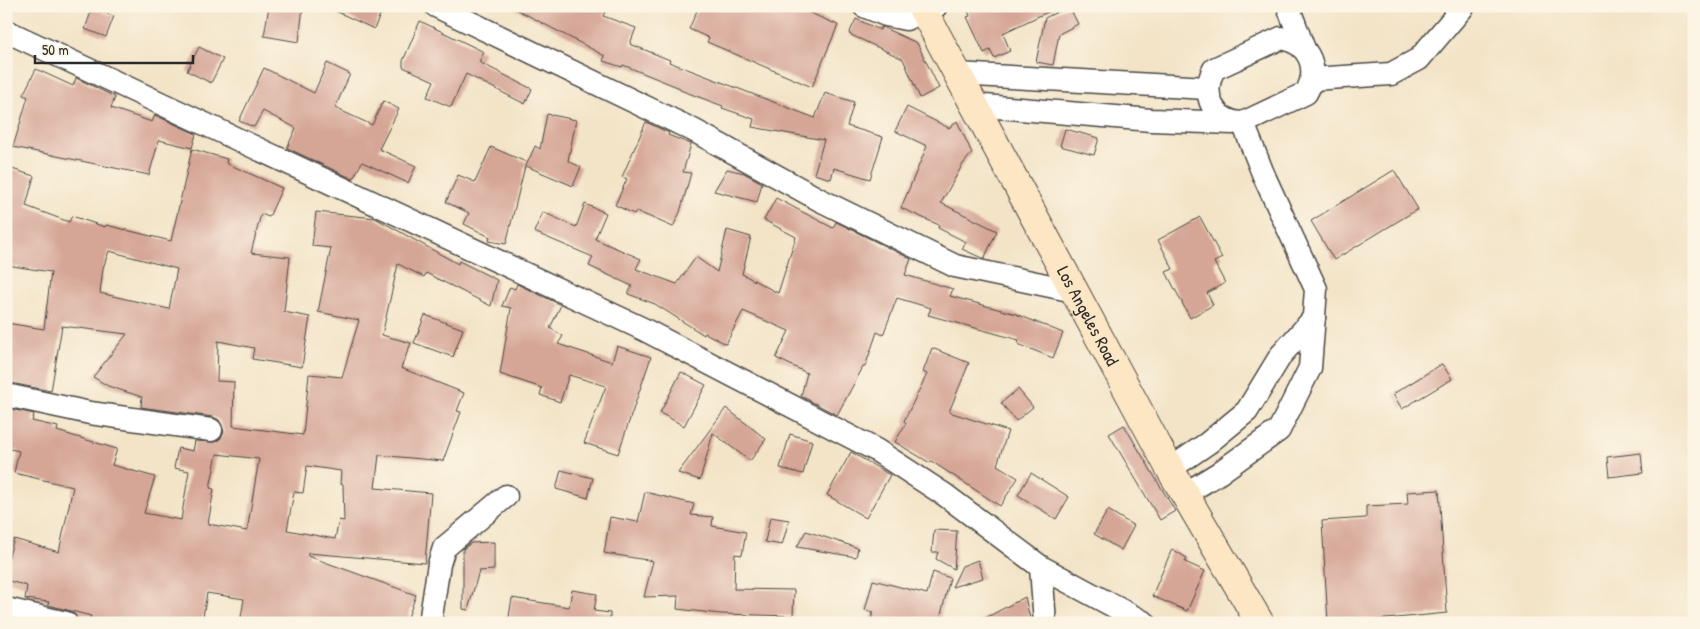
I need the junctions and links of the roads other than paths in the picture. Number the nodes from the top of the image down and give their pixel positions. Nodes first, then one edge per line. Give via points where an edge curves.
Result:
1 (436, 6) edge
2 (864, 6) edge
3 (1287, 6) edge
4 (1464, 6) edge
5 (927, 8) edge
6 (6, 31) edge
7 (1281, 38) junction
8 (1304, 48) junction
9 (957, 74) junction
10 (1312, 79) junction
11 (1207, 88) junction
12 (973, 105) junction
13 (1239, 123) junction
14 (1074, 291) junction
15 (1314, 318) junction
16 (6, 395) edge
17 (210, 430) dead end
18 (1170, 469) junction
19 (1185, 494) junction
20 (506, 496) dead end
21 (1041, 567) junction
22 (6, 609) edge
23 (66, 623) edge
24 (430, 623) edge
25 (1045, 623) edge
26 (1145, 623) edge
27 (1260, 623) edge

1 - 14 street via 693,130 820,200 955,266
2 - 5 street via 906,19
3 - 7 street
3 - 8 street
4 - 10 street via 1419,59 1391,74
5 - 9 main road, Los Angeles Road
6 - 21 street via 643,329 876,450 945,494
7 - 8 street
7 - 11 street via 1214,69
8 - 10 street via 1312,64
9 - 11 street
9 - 12 main road, Los Angeles Road
10 - 13 street via 1306,93
11 - 13 street via 1218,115
12 - 13 street via 1151,120
12 - 14 main road, Los Angeles Road
13 - 15 street via 1316,289
14 - 18 main road, Los Angeles Road
15 - 18 street via 1281,355 1248,410
15 - 19 street via 1310,368 1279,430
16 - 17 street via 90,413
18 - 19 main road, Los Angeles Road
19 - 27 main road, Los Angeles Road
20 - 24 street via 444,548
21 - 25 street
21 - 26 street
22 - 23 street

